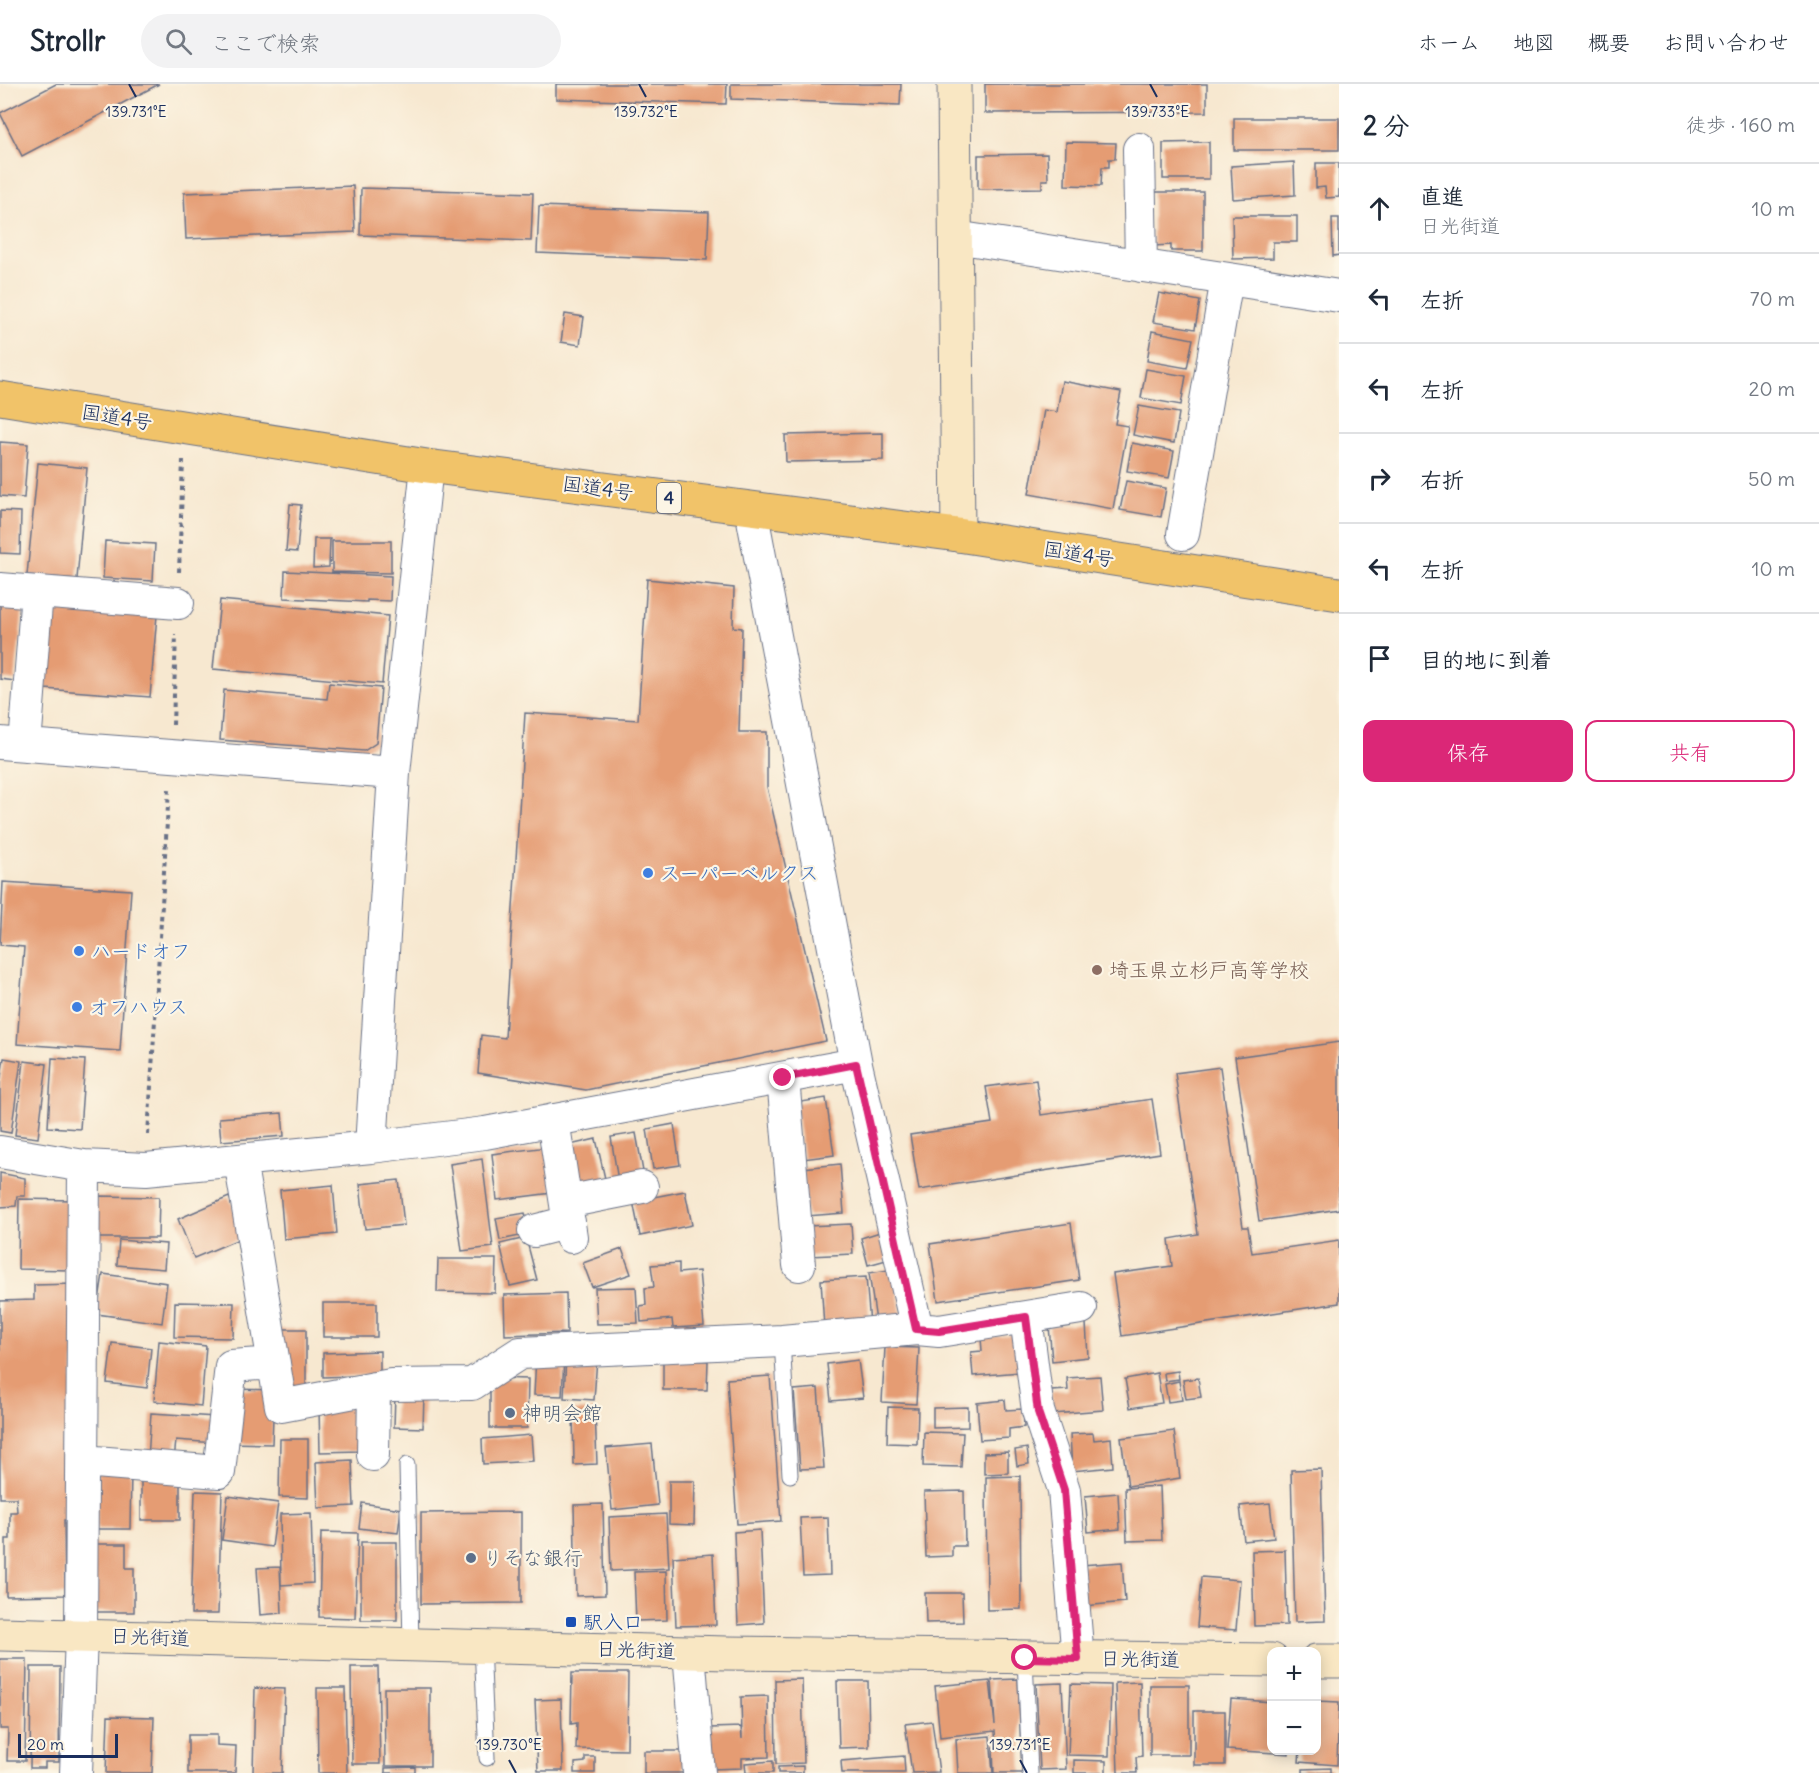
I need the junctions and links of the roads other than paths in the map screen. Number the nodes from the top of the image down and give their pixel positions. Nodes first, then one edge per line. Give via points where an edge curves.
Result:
1 (954, 84) edge
2 (1138, 149) dead end
3 (955, 237) junction
4 (1141, 266) junction
5 (1227, 279) junction
6 (1339, 296) edge
7 (0, 398) edge
8 (427, 466) junction
9 (751, 509) junction
10 (1182, 534) dead end
11 (958, 535) junction
12 (0, 590) edge
13 (37, 592) junction
14 (1339, 594) edge
15 (177, 603) road end
16 (13, 744) edge
17 (394, 773) junction
18 (856, 1064) junction
19 (783, 1078) junction
20 (553, 1120) junction
21 (371, 1146) junction
22 (0, 1152) edge
23 (240, 1160) junction
24 (84, 1167) junction
25 (642, 1187) dead end
26 (568, 1221) junction
27 (534, 1231) dead end
28 (799, 1265) dead end
29 (1082, 1308) dead end
30 (1026, 1317) junction
31 (916, 1329) junction
32 (782, 1341) junction
33 (274, 1363) junction
34 (374, 1388) junction
35 (373, 1455) dead end
36 (83, 1461) junction
37 (407, 1465) dead end
38 (789, 1475) dead end
39 (0, 1634) edge
40 (81, 1635) junction
41 (411, 1644) junction
42 (482, 1645) junction
43 (688, 1652) junction
44 (1025, 1658) junction
45 (1078, 1659) junction
46 (1267, 1660) edge
47 (1321, 1661) edge
48 (1339, 1661) edge
49 (487, 1758) dead end
50 (76, 1773) edge
51 (699, 1773) edge
52 (1030, 1773) edge

1 - 3 main road
2 - 4 street
3 - 4 street
3 - 11 main road
4 - 5 street
5 - 6 street
5 - 10 street
7 - 8 highway, 国道4号 / 4
8 - 9 highway, 国道4号 / 4
8 - 17 street
9 - 11 highway, 国道4号 / 4
9 - 18 street
11 - 14 highway, 国道4号 / 4
12 - 13 street
13 - 15 street
13 - 16 street
16 - 17 street
17 - 21 street
18 - 19 street
18 - 31 street
19 - 20 street
19 - 28 street
20 - 21 street via 485,1133
20 - 26 street
21 - 23 street
22 - 24 street
23 - 24 street via 146,1169
23 - 33 street
24 - 36 street
25 - 26 street
26 - 27 street
29 - 30 street
30 - 31 street via 939,1331
30 - 45 street via 1038,1412 1064,1490
31 - 32 street
32 - 34 street via 520,1353 472,1384
32 - 38 lane
33 - 34 street via 281,1406
33 - 36 street via 231,1366 219,1472
34 - 35 street
36 - 40 street
37 - 41 lane
39 - 40 main road, 日光街道
40 - 41 main road, 日光街道
40 - 50 street
41 - 42 main road, 日光街道
42 - 43 main road, 日光街道
42 - 49 lane
43 - 44 main road, 日光街道
43 - 51 street
44 - 45 main road, 日光街道
44 - 52 lane
45 - 46 main road, 日光街道
47 - 48 main road

